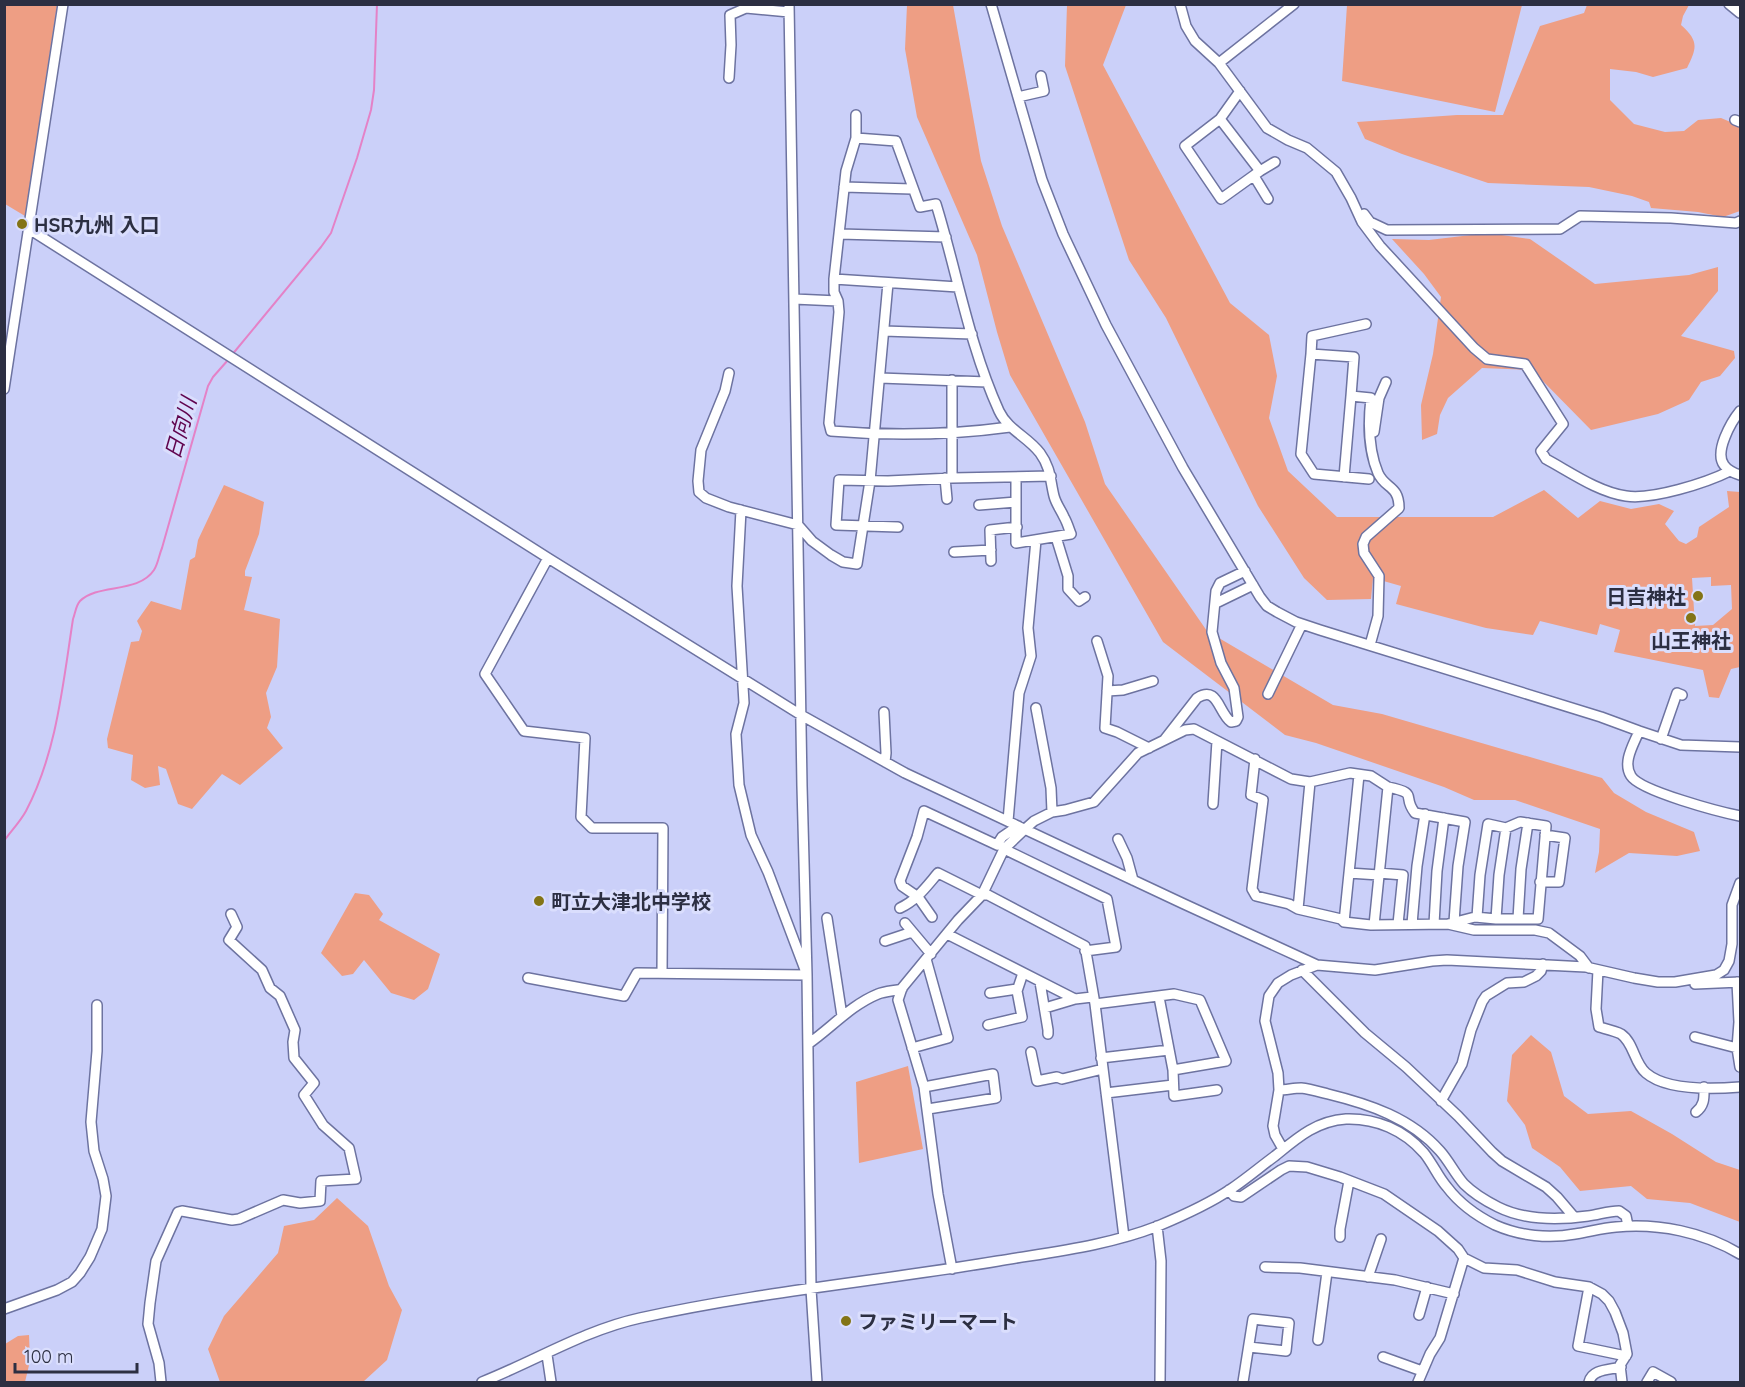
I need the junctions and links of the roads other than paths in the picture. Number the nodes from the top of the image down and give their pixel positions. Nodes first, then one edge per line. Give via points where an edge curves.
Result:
1 (63, 4) edge
2 (991, 4) edge
3 (1180, 4) edge
4 (1294, 4) edge
5 (1729, 4) edge
6 (789, 8) edge
7 (1740, 13) edge
8 (1219, 63) junction
9 (1041, 76) dead end
10 (729, 78) dead end
11 (1240, 91) junction
12 (1018, 98) junction
13 (856, 115) dead end
14 (1220, 119) junction
15 (856, 138) junction
16 (1275, 162) dead end
17 (1257, 173) junction
18 (844, 187) junction
19 (912, 189) junction
20 (1351, 198) junction
21 (1268, 199) dead end
22 (1740, 221) edge
23 (29, 229) junction
24 (840, 234) junction
25 (946, 237) junction
26 (834, 279) junction
27 (888, 283) junction
28 (958, 287) junction
29 (794, 299) junction
30 (838, 301) junction
31 (1366, 324) dead end
32 (884, 331) junction
33 (972, 334) junction
34 (1311, 354) junction
35 (729, 373) dead end
36 (880, 378) junction
37 (952, 380) junction
38 (987, 382) junction
39 (1386, 382) dead end
40 (4, 389) edge
41 (1351, 396) junction
42 (1740, 411) edge
43 (1011, 428) junction
44 (952, 432) junction
45 (875, 435) junction
46 (1373, 455) junction
47 (1730, 471) junction
48 (1051, 476) junction
49 (1740, 476) edge
50 (1016, 477) junction
51 (1344, 477) junction
52 (949, 478) junction
53 (1369, 478) dead end
54 (870, 481) junction
55 (947, 499) dead end
56 (1016, 502) junction
57 (979, 505) dead end
58 (741, 510) junction
59 (798, 525) junction
60 (864, 526) junction
61 (898, 527) dead end
62 (1017, 527) junction
63 (1056, 537) junction
64 (1036, 540) junction
65 (991, 550) junction
66 (954, 552) dead end
67 (548, 558) junction
68 (991, 561) dead end
69 (1245, 572) junction
70 (1253, 585) junction
71 (1079, 601) dead end
72 (1216, 603) junction
73 (1302, 624) junction
74 (1097, 641) dead end
75 (1370, 645) junction
76 (742, 679) junction
77 (1153, 681) dead end
78 (1107, 691) junction
79 (1268, 694) dead end
80 (1682, 695) dead end
81 (1036, 708) dead end
82 (884, 712) dead end
83 (801, 715) junction
84 (1640, 731) junction
85 (1661, 739) junction
86 (1163, 741) junction
87 (1217, 741) junction
88 (1740, 747) edge
89 (1149, 748) junction
90 (1255, 759) junction
91 (885, 762) junction
92 (1359, 775) junction
93 (1310, 782) junction
94 (1388, 787) junction
95 (1213, 804) dead end
96 (1052, 812) junction
97 (1425, 814) junction
98 (1740, 816) edge
99 (1444, 818) junction
100 (1008, 821) junction
101 (1528, 823) junction
102 (1022, 827) junction
103 (1506, 828) junction
104 (1545, 835) junction
105 (1118, 839) dead end
106 (1004, 849) junction
107 (1349, 873) junction
108 (1379, 874) junction
109 (1133, 880) junction
110 (1540, 882) junction
111 (1740, 883) edge
112 (982, 896) junction
113 (918, 897) junction
114 (900, 908) dead end
115 (1299, 909) junction
116 (231, 914) dead end
117 (932, 917) dead end
118 (1477, 917) junction
119 (827, 918) dead end
120 (1496, 919) junction
121 (1518, 919) junction
122 (1344, 922) junction
123 (905, 923) dead end
124 (1451, 923) junction
125 (1398, 924) junction
126 (1412, 924) junction
127 (1434, 924) junction
128 (1374, 925) junction
129 (912, 932) junction
130 (947, 934) junction
131 (885, 941) dead end
132 (1085, 951) junction
133 (928, 957) junction
134 (1543, 964) junction
135 (1317, 965) junction
136 (1593, 969) junction
137 (1302, 970) junction
138 (662, 973) junction
139 (1023, 973) junction
140 (807, 975) junction
141 (528, 978) dead end
142 (1041, 982) junction
143 (1676, 982) junction
144 (1739, 982) edge
145 (902, 989) junction
146 (1017, 989) junction
147 (990, 993) dead end
148 (1159, 997) junction
149 (1075, 999) junction
150 (1094, 1001) junction
151 (97, 1005) dead end
152 (1045, 1008) junction
153 (842, 1016) junction
154 (988, 1025) dead end
155 (1048, 1034) dead end
156 (1695, 1037) dead end
157 (808, 1044) junction
158 (912, 1048) junction
159 (1737, 1048) junction
160 (1169, 1050) junction
161 (1031, 1053) dead end
162 (1101, 1058) junction
163 (1740, 1067) edge
164 (1103, 1069) junction
165 (1173, 1070) junction
166 (1173, 1085) junction
167 (924, 1087) junction
168 (1704, 1087) junction
169 (1740, 1087) edge
170 (1217, 1090) dead end
171 (1279, 1090) junction
172 (1106, 1093) junction
173 (1441, 1101) junction
174 (928, 1109) junction
175 (1696, 1112) dead end
176 (1283, 1149) junction
177 (1349, 1181) junction
178 (1229, 1190) junction
179 (1574, 1217) junction
180 (1157, 1226) junction
181 (1628, 1226) junction
182 (1124, 1237) junction
183 (1340, 1237) dead end
184 (1381, 1239) dead end
185 (1740, 1254) edge
186 (1464, 1258) junction
187 (1266, 1267) dead end
188 (952, 1269) junction
189 (1327, 1272) junction
190 (1368, 1277) junction
191 (1427, 1287) junction
192 (1588, 1287) junction
193 (811, 1289) junction
194 (1454, 1294) junction
195 (4, 1310) edge
196 (1419, 1315) dead end
197 (1318, 1340) dead end
198 (1249, 1347) junction
199 (547, 1355) junction
200 (1626, 1356) junction
201 (1383, 1357) dead end
202 (1621, 1367) junction
203 (1422, 1371) junction
204 (161, 1383) edge
205 (483, 1383) edge
206 (551, 1383) edge
207 (817, 1383) edge
208 (1160, 1383) edge
209 (1244, 1383) edge
210 (1418, 1383) edge
211 (1589, 1383) edge
212 (1622, 1383) edge
213 (1647, 1383) edge
214 (1671, 1383) edge

1 - 23 street
2 - 12 street
3 - 8 street via 1195,41
4 - 8 street
5 - 7 street
6 - 10 street via 746,8 730,15
6 - 29 street
8 - 11 street
9 - 12 street via 1044,90
11 - 14 street
11 - 20 street via 1267,128 1307,148 1336,172
12 - 69 street via 1042,180 1106,325 1183,468
13 - 15 street
14 - 17 street
14 - 17 street via 1185,146 1221,199
15 - 18 street
15 - 19 street via 896,141
16 - 17 street
17 - 21 street
18 - 19 street
18 - 24 street
19 - 25 street via 920,207 936,204
20 - 22 street via 1370,222 1387,230 1560,229 1580,216
20 - 47 street via 1380,246 1474,348 1487,359 1525,364 1563,424 1541,451 1546,459 1625,496 1643,497 1714,479
23 - 40 street
23 - 67 street
24 - 25 street
24 - 26 street
25 - 28 street
26 - 27 street
26 - 30 street
27 - 28 street
27 - 32 street
28 - 33 street
29 - 30 street
29 - 59 street
30 - 45 street via 831,431
31 - 34 street via 1312,336
32 - 33 street
32 - 36 street
33 - 38 street
34 - 41 street via 1354,357
34 - 51 street via 1301,454 1314,474
35 - 58 street via 701,450 698,488 706,498
36 - 37 street
36 - 45 street
37 - 38 street
37 - 44 street
38 - 43 street
39 - 46 street via 1376,412
41 - 46 street via 1371,398 1368,421
41 - 51 street
42 - 47 street via 1725,437 1720,458
43 - 44 street
43 - 48 street via 1031,442
44 - 45 street
44 - 52 street
45 - 54 street
46 - 75 street via 1379,476 1399,498 1399,508 1363,544 1364,553 1379,576 1378,616
47 - 49 street
48 - 50 street
48 - 63 street via 1054,498 1071,534
50 - 52 street
50 - 56 street
51 - 53 street
52 - 54 street
52 - 55 street
54 - 60 street
54 - 60 street via 839,480 836,525
56 - 57 street
56 - 62 street
58 - 59 street
58 - 76 street via 737,586
59 - 60 street via 831,555 857,564
59 - 83 street
60 - 61 street
62 - 64 street via 1016,543
62 - 65 street via 990,531
63 - 64 street
63 - 71 street via 1068,589
64 - 100 street via 1028,628 1031,656 1019,693
65 - 66 street
65 - 68 street
67 - 76 street
67 - 138 street via 485,674 524,731 585,738 581,817 592,828 663,828
69 - 70 street
69 - 72 street via 1220,583
70 - 72 street
70 - 73 street via 1267,606
72 - 86 street via 1212,632 1234,688 1238,717 1231,722 1214,697 1203,694
73 - 75 street
73 - 79 street
74 - 78 street via 1108,676
75 - 84 street
76 - 83 street
76 - 140 street via 744,703 736,734 739,784 751,836
77 - 78 street
78 - 89 street via 1105,728
80 - 85 street via 1677,693
81 - 96 street
82 - 91 street
83 - 91 street
83 - 140 street
84 - 85 street
84 - 98 street via 1630,752 1631,776 1661,793
85 - 88 street via 1681,745
86 - 87 street via 1194,729
86 - 89 street
87 - 90 street
87 - 95 street
89 - 96 street via 1138,753 1094,802
90 - 93 street via 1291,779
90 - 115 street via 1251,795 1263,800 1252,889 1256,896
91 - 100 street
92 - 93 street via 1350,773
92 - 94 street via 1371,776
92 - 107 street
93 - 115 street
94 - 97 street via 1405,791 1415,813
94 - 108 street
96 - 102 street
97 - 99 street
97 - 126 street
99 - 124 street via 1464,822
99 - 127 street
100 - 102 street
101 - 103 street
101 - 104 street via 1546,826
101 - 121 street
102 - 106 street
102 - 109 street
102 - 113 street via 1002,837 997,845 924,811 900,881
103 - 118 street via 1488,825
103 - 120 street
104 - 110 street
104 - 110 street via 1565,838 1559,882
105 - 109 street
106 - 112 street
106 - 132 street via 1107,899 1116,947
107 - 108 street
107 - 122 street
108 - 125 street via 1403,875
108 - 128 street
109 - 135 street
110 - 121 street via 1538,919
111 - 143 street via 1732,905 1732,944 1724,970
112 - 113 street via 938,873
112 - 130 street
112 - 132 street via 987,895 1085,946
113 - 114 street
113 - 117 street
115 - 122 street
116 - 204 street via 237,927 229,940 262,970 270,988 280,996 295,1030 294,1058 314,1083 304,1095 323,1125 349,1148 356,1179 321,1181 320,1201 283,1200 239,1219 178,1212 156,1261 150,1303 148,1324
118 - 120 street
118 - 124 street
119 - 153 street
120 - 121 street
122 - 128 street
123 - 129 street
124 - 127 street
124 - 136 street via 1474,930 1549,933
125 - 126 street
125 - 128 street
126 - 127 street
129 - 131 street
129 - 133 street
130 - 133 street
130 - 139 street
132 - 150 street
133 - 145 street
133 - 158 street via 948,1038
134 - 135 street via 1447,960 1375,970
134 - 136 street
134 - 173 street via 1536,976 1524,982 1507,983 1486,996 1462,1064
135 - 137 street
136 - 143 street
136 - 168 street via 1599,1027 1621,1034 1644,1072 1656,1079
137 - 171 street via 1278,983 1266,1008 1265,1021
137 - 173 street
138 - 140 street
138 - 141 street via 637,973 624,996
139 - 142 street
139 - 146 street
140 - 157 street
142 - 149 street
142 - 152 street
143 - 144 street
144 - 159 street
145 - 153 street via 878,994
145 - 158 street via 898,1000
146 - 147 street
146 - 154 street via 1022,1017
148 - 150 street
148 - 160 street
148 - 165 street via 1174,994 1200,1000 1226,1060
149 - 150 street
149 - 152 street
150 - 162 street
151 - 195 street via 91,1122 106,1196 102,1229 90,1257 72,1282
152 - 155 street
153 - 157 street
156 - 159 street
157 - 193 street
158 - 167 street
159 - 163 street
160 - 162 street
160 - 165 street
161 - 164 street via 1037,1081
162 - 164 street
164 - 172 street
165 - 166 street
166 - 170 street via 1174,1096
166 - 172 street
167 - 174 street
167 - 174 street via 993,1074 996,1098
168 - 169 street
168 - 175 street via 1704,1102
171 - 176 street via 1273,1126
171 - 179 street via 1301,1088 1395,1116 1442,1152 1464,1184 1499,1208 1530,1216
172 - 182 street
173 - 179 street via 1502,1161 1546,1187
174 - 188 street
176 - 178 street
176 - 181 street via 1304,1132 1330,1121 1374,1122 1392,1127 1410,1139 1448,1189 1495,1225 1549,1237
177 - 178 street via 1307,1167 1289,1166 1240,1197
177 - 183 street
177 - 186 street via 1384,1194 1416,1215
178 - 180 street
179 - 181 street via 1619,1210 1626,1216
180 - 182 street
180 - 208 street via 1161,1261
181 - 185 street via 1686,1232 1719,1242
182 - 188 street
184 - 190 street
186 - 192 street via 1484,1268 1517,1270
186 - 194 street
187 - 189 street
188 - 193 street
189 - 190 street
189 - 197 street
190 - 191 street
191 - 194 street
191 - 196 street
192 - 200 street via 1609,1300 1623,1333
192 - 200 street via 1578,1346
193 - 199 street via 633,1320 587,1334
193 - 207 street
194 - 203 street via 1440,1338
198 - 198 street via 1253,1319 1289,1323 1286,1351
198 - 209 street
199 - 205 street
199 - 206 street
200 - 202 street
201 - 203 street
202 - 211 street via 1594,1373
202 - 212 street
203 - 210 street
213 - 214 street via 1653,1372

